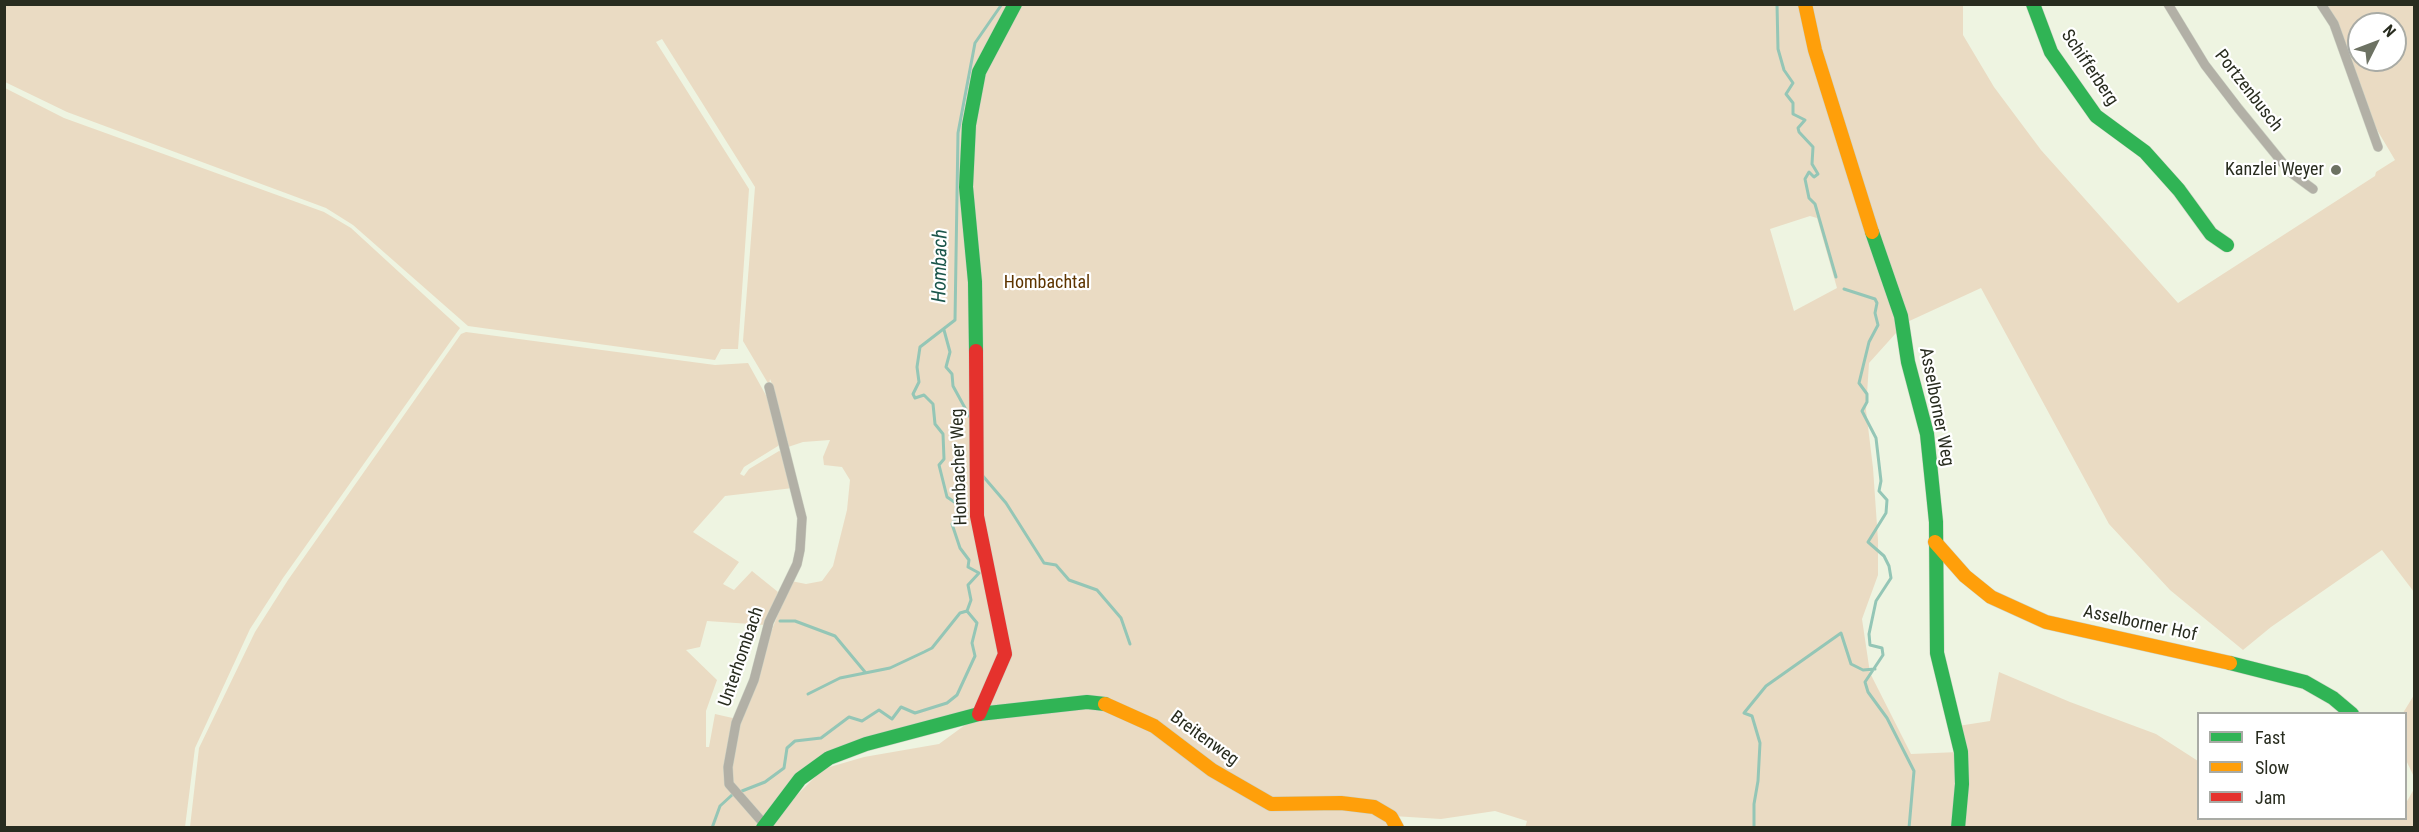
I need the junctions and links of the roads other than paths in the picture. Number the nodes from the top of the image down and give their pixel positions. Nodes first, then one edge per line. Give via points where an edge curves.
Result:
1 (1015, 4) edge
2 (1805, 4) edge
3 (2032, 4) edge
4 (2168, 4) edge
5 (2321, 4) edge
6 (2378, 147) dead end
7 (2313, 189) dead end
8 (2227, 245) dead end
9 (769, 387) dead end
10 (1935, 542) junction
11 (2350, 712) edge
12 (979, 714) junction
13 (764, 826) edge
14 (1397, 828) edge
15 (1958, 828) edge

1 - 12 street, Hombacher Weg via 979,72 967,156 975,282 977,516 1005,654
2 - 10 street, Asselborner Weg via 1854,182 1901,316 1908,362 1927,434
3 - 8 street, Schifferberg via 2051,52 2096,116 2145,152 2180,190 2211,234
4 - 7 street, Portzenbusch via 2238,108 2290,172
5 - 6 street via 2334,24
9 - 13 street, Unterhombach via 802,518 800,550 769,622 754,680 736,723 728,767 729,784
10 - 11 street, Asselborner Hof via 1965,576 1991,597 2024,613 2046,622 2305,682
10 - 15 street, Asselborner Weg via 1937,653 1961,752
12 - 13 street via 866,744 829,759 800,779
12 - 14 street, Breitenweg via 1065,702 1106,704 1154,726 1212,770 1271,804 1341,803 1374,807 1391,817

